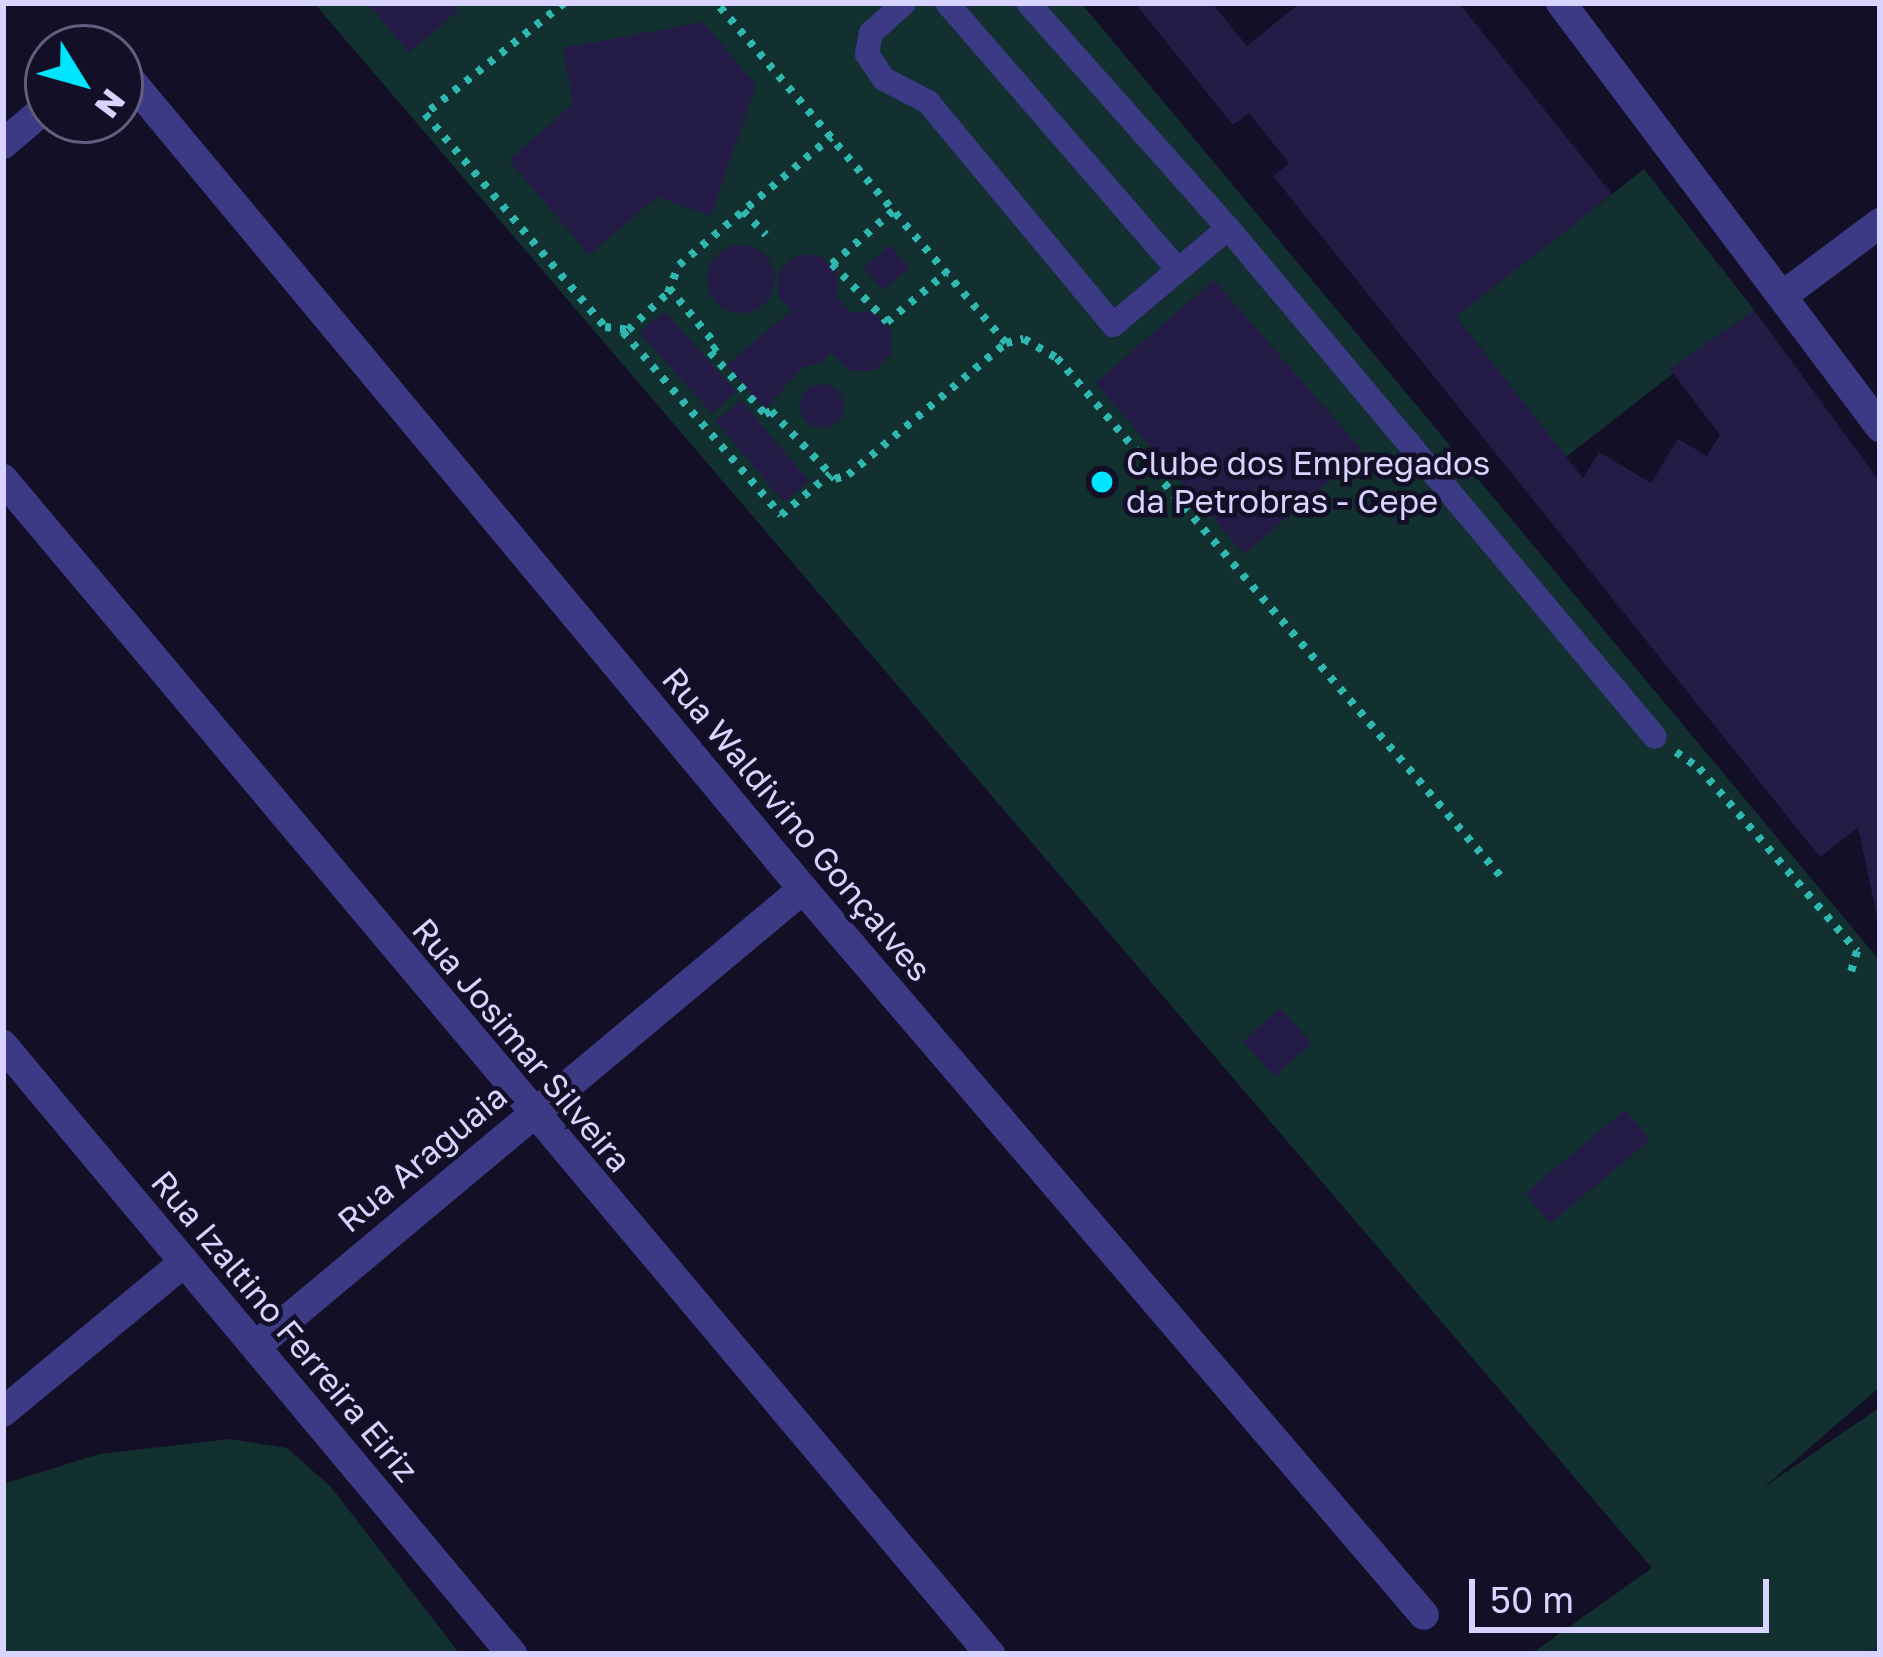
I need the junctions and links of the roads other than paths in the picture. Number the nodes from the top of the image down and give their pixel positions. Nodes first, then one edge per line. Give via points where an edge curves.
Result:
1 (904, 3) edge
2 (947, 3) edge
3 (1028, 3) edge
4 (1561, 3) edge
5 (144, 97) edge
6 (1880, 223) edge
7 (1228, 228) junction
8 (1178, 270) junction
9 (1785, 294) junction
10 (1880, 427) edge
11 (3, 479) edge
12 (1655, 737) road end
13 (803, 889) junction
14 (3, 1046) edge
15 (530, 1113) junction
16 (184, 1262) junction
17 (256, 1346) junction
18 (3, 1412) edge
19 (1424, 1615) dead end
20 (512, 1654) edge
21 (990, 1654) edge

1 - 8 lane via 871,33 867,54 884,79 928,102 1113,325
2 - 8 lane
3 - 7 lane
4 - 9 street
5 - 13 street, Rua Waldivino Gonçalves
6 - 9 street
7 - 8 lane
7 - 12 lane
9 - 10 street
11 - 15 street, Rua Josimar Silveira
13 - 15 street, Rua Araguaia
13 - 19 street, Rua Waldivino Gonçalves
14 - 16 street, Rua Izaltino Ferreira Eiriz
15 - 17 street, Rua Araguaia
15 - 21 street, Rua Josimar Silveira
16 - 17 street, Rua Izaltino Ferreira Eiriz
16 - 18 street
17 - 20 street, Rua Izaltino Ferreira Eiriz

